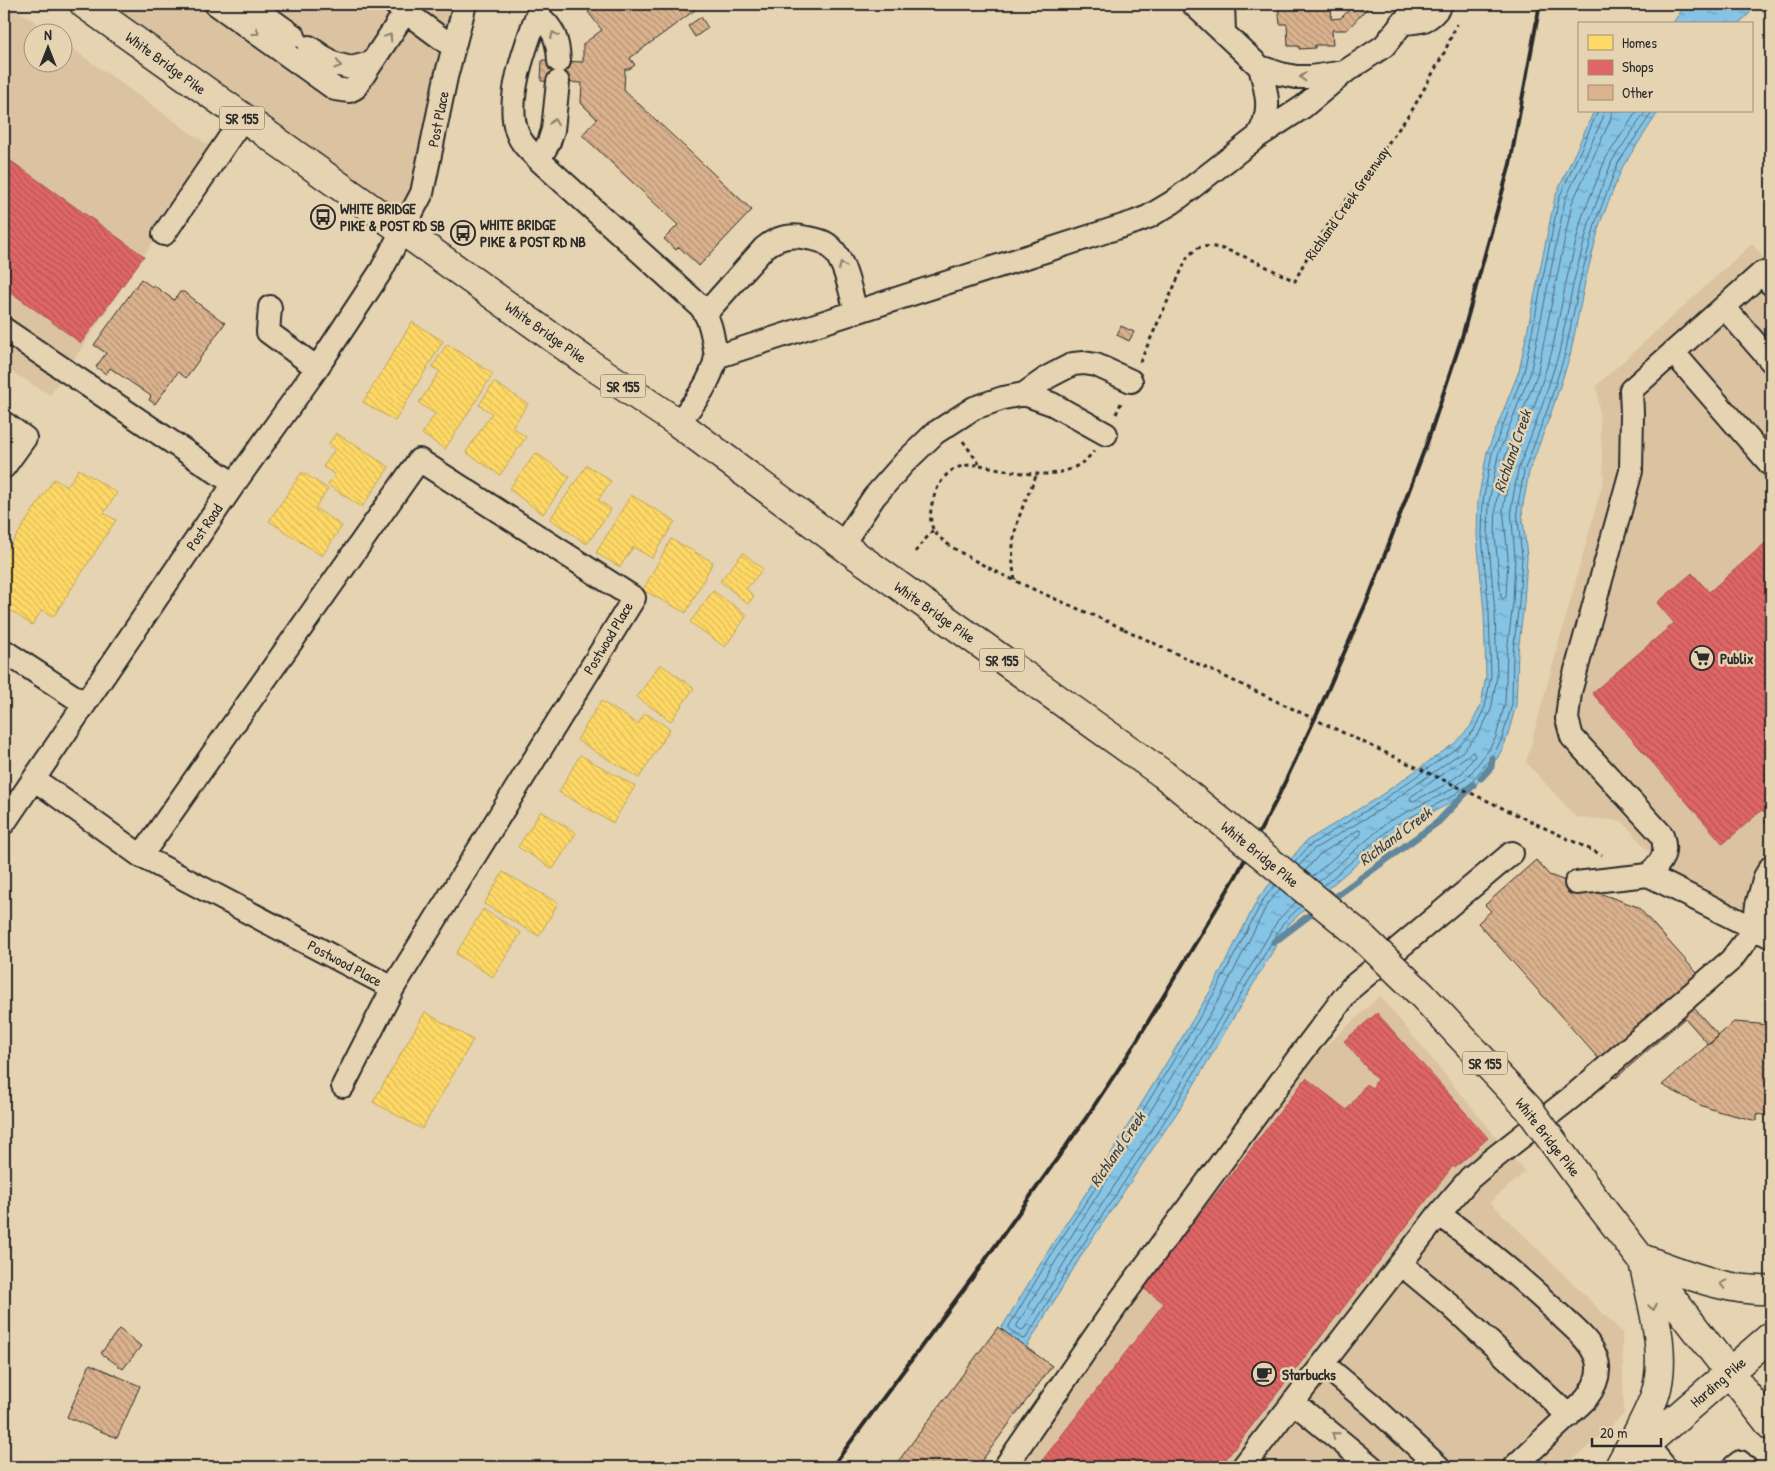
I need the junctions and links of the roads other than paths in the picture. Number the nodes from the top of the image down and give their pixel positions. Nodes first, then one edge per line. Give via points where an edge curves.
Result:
1 (84, 4) edge
2 (216, 4) edge
3 (249, 4) edge
4 (465, 4) edge
5 (1193, 4) edge
6 (1223, 4) edge
7 (1418, 4) edge
8 (1441, 4) edge
9 (400, 8) edge
10 (539, 9) edge
11 (1401, 23) junction
12 (1224, 32) junction
13 (453, 47) junction
14 (371, 64) junction
15 (1260, 67) junction
16 (1346, 71) junction
17 (243, 118) junction
18 (1257, 137) junction
19 (539, 160) junction
20 (402, 230) junction
21 (164, 234) dead end
22 (1771, 284) edge
23 (270, 307) dead end
24 (1724, 308) junction
25 (856, 312) junction
26 (706, 313) junction
27 (4, 329) edge
28 (1673, 352) junction
29 (716, 357) junction
30 (1771, 361) edge
31 (317, 368) junction
32 (1131, 381) road end
33 (1024, 394) junction
34 (678, 422) junction
35 (4, 423) edge
36 (1106, 434) road end
37 (1771, 465) edge
38 (4, 467) edge
39 (234, 484) junction
40 (842, 545) junction
41 (4, 651) edge
42 (85, 704) junction
43 (34, 779) junction
44 (4, 823) edge
45 (1512, 853) dead end
46 (142, 856) junction
47 (1771, 868) edge
48 (1648, 875) junction
49 (1576, 883) dead end
50 (1762, 933) edge
51 (392, 988) junction
52 (343, 1086) dead end
53 (1439, 1214) junction
54 (1643, 1259) junction
55 (1401, 1264) junction
56 (1771, 1290) edge
57 (1771, 1336) edge
58 (1323, 1364) junction
59 (1730, 1371) junction
60 (1293, 1402) junction
61 (1569, 1416) junction
62 (1771, 1426) edge
63 (1646, 1444) junction
64 (1005, 1467) edge
65 (1242, 1467) edge
66 (1372, 1467) edge
67 (1439, 1467) edge
68 (1514, 1467) edge
69 (1619, 1467) edge
70 (1665, 1467) edge
71 (1734, 1467) edge
72 (1744, 1467) edge

1 - 17 main road, White Bridge Pike / SR 155
2 -> 14 street via 335,89 349,92 355,88
3 -> 14 street via 332,64 351,68
4 - 13 street, Post Place
5 - 12 street
6 - 12 street
7 - 11 street
8 - 11 street via 1436,12 1421,22
9 - 13 street
14 -> 9 street
19 -> 10 street via 553,130 559,71 552,29
10 - 19 street via 518,76 513,108 517,132
11 - 16 street via 1384,46
12 - 15 street
13 - 20 street, Post Place via 422,193
16 -> 15 street via 1296,77
15 - 18 street via 1268,107 1266,121
16 - 18 street via 1303,107
17 - 20 main road, White Bridge Pike / SR 155
17 - 21 street
18 - 25 street via 1173,202 1148,217
19 - 26 street
20 - 31 street, Post Road via 381,271
20 - 34 main road, White Bridge Pike / SR 155 via 587,362
22 - 24 street via 1762,273
23 - 31 street via 268,332
24 - 28 street
24 - 30 street
25 -> 26 street via 836,253 826,244 788,236 764,248
25 - 29 street
26 - 29 street
27 - 39 street
28 - 37 street
28 - 48 street via 1631,390 1631,470 1567,710 1572,736 1662,835 1665,845 1660,864
29 - 34 street via 714,370 699,397
31 - 39 street, Post Road
32 - 33 street via 1096,365 1073,364
33 - 36 street via 1052,404
33 - 40 street via 974,408 935,434 874,497
34 - 40 main road, White Bridge Pike / SR 155
35 - 38 street via 24,438
39 - 42 street, Post Road
40 - 54 main road, White Bridge Pike / SR 155, bridge via 1163,774 1360,935 1422,995 1529,1109
41 - 42 street
42 - 43 street, Post Road
43 - 44 street, Post Road
43 - 46 street, Postwood Place
45 - 64 street via 1351,988 1116,1306
46 - 51 street, Postwood Place
46 - 51 street, Postwood Place via 419,460 634,598
47 - 50 street via 1757,905
48 - 49 street
48 - 50 street
50 - 53 street via 1573,1096 1483,1167
51 - 52 street
53 - 55 street
53 - 61 street via 1530,1287 1592,1349 1599,1368 1597,1379 1586,1399
56 -> 54 main road via 1722,1284
54 - 59 main road, White Bridge Pike / SR 155
54 -> 69 main road via 1657,1327 1659,1371 1655,1394
55 - 58 street
55 - 61 street via 1457,1310
57 - 59 main road, Harding Pike
58 - 60 street
58 - 67 street
59 - 62 main road, White Bridge Pike
59 - 63 main road, Harding Pike
60 - 65 street
66 -> 60 street
61 - 68 street
63 - 69 main road, Harding Pike
63 - 70 street
71 - 72 street via 1740,1462

